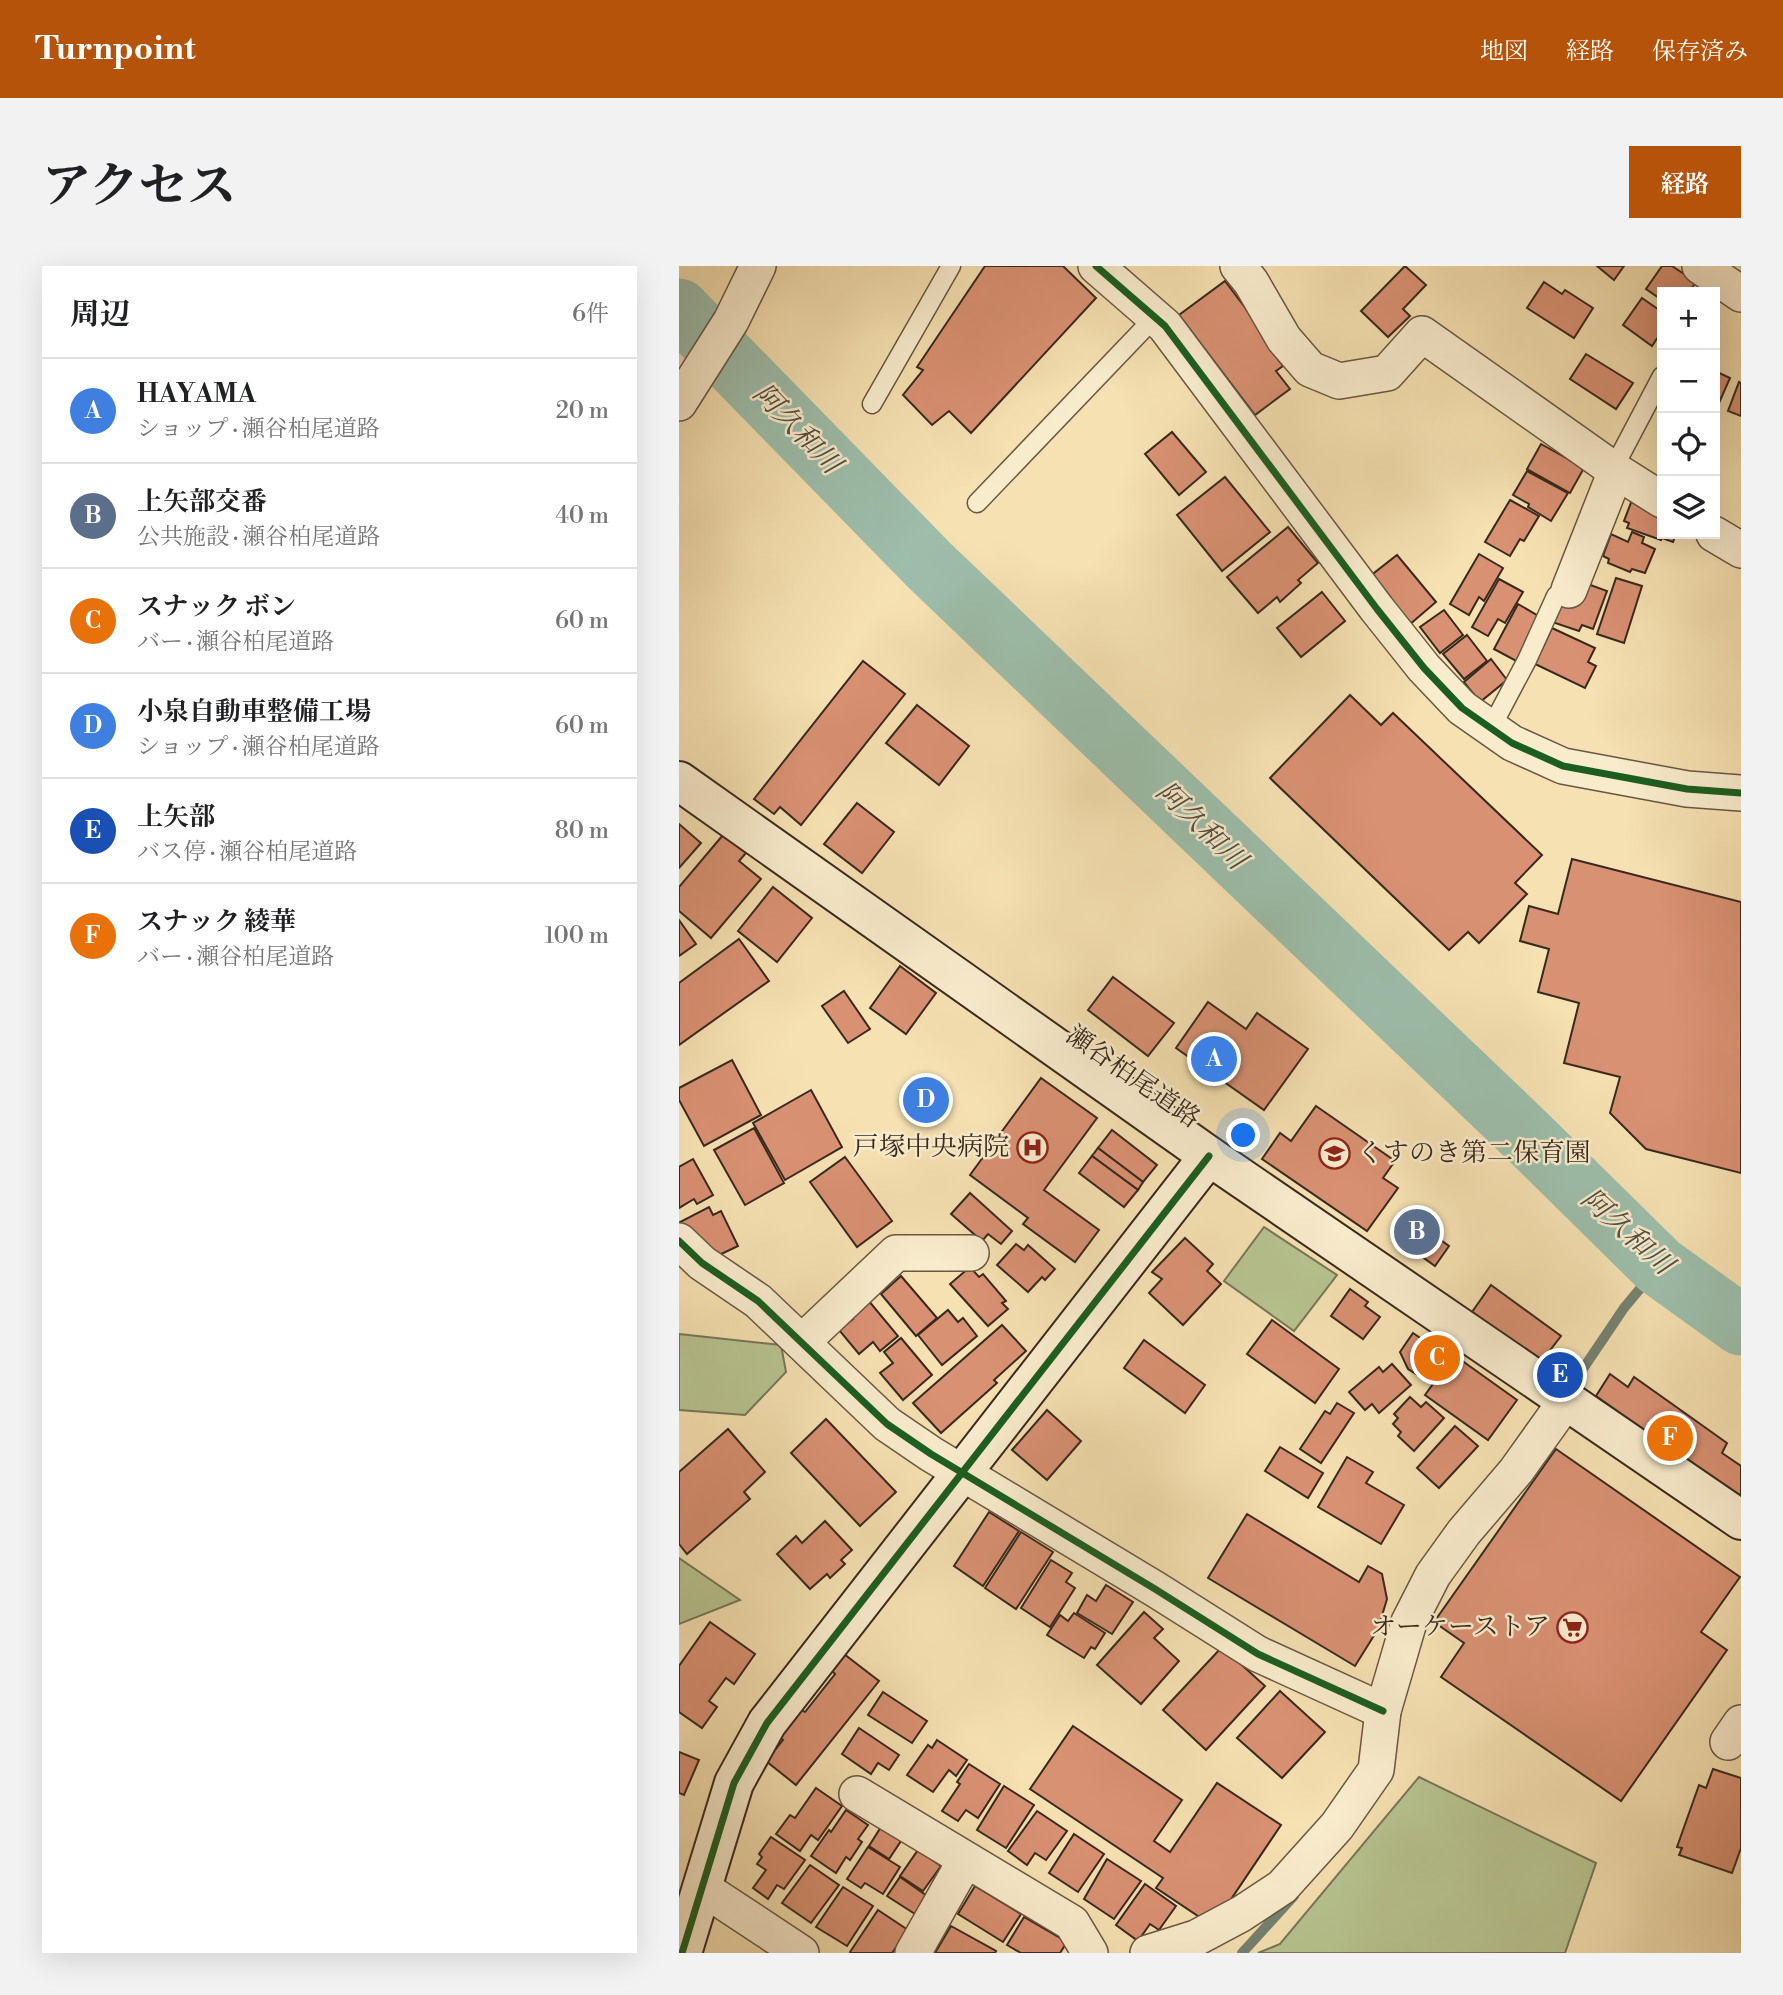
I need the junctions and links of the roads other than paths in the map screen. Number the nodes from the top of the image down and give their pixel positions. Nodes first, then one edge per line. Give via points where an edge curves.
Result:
1 (758, 266) edge
2 (951, 266) edge
3 (1096, 266) edge
4 (1238, 266) edge
5 (1154, 317) junction
6 (1657, 386) edge
7 (683, 396) edge
8 (872, 404) dead end
9 (1614, 470) junction
10 (1657, 497) edge
11 (977, 503) dead end
12 (1720, 538) edge
13 (1741, 550) edge
14 (1569, 590) joint
15 (1491, 728) junction
16 (679, 781) edge
17 (1741, 793) edge
18 (1209, 1156) junction
19 (679, 1241) edge
20 (971, 1253) dead end
21 (802, 1342) junction
22 (1566, 1401) junction
23 (963, 1475) junction
24 (1741, 1520) edge
25 (1384, 1711) junction
26 (857, 1794) dead end
27 (965, 1861) junction
28 (701, 1887) junction
29 (682, 1953) edge
30 (801, 1953) edge
31 (913, 1953) edge
32 (1090, 1953) edge
33 (1148, 1953) edge

1 - 7 street via 731,321
2 - 8 lane
3 - 5 street
4 - 9 street via 1284,339 1310,369 1339,381 1387,373 1422,334
5 - 11 lane
5 - 15 street via 1424,668 1462,708
6 - 9 lane
9 - 10 street
9 - 14 street
12 - 13 street
14 - 15 lane via 1565,596 1556,596
15 - 17 street via 1563,766 1688,789
16 - 18 main road, 瀬谷柏尾道路
18 - 22 main road, 瀬谷柏尾道路
18 - 23 main road
19 - 21 street via 702,1263 758,1301
20 - 21 street via 896,1253
21 - 23 street via 887,1424
22 - 24 main road, 瀬谷柏尾道路
22 - 25 street via 1433,1575 1409,1622
23 - 25 street via 1258,1654
23 - 28 main road via 767,1723 734,1783
25 - 33 street via 1376,1770 1338,1826 1282,1887 1196,1938
26 - 27 street
27 - 31 street
27 - 32 street via 1072,1923
28 - 29 main road
28 - 30 street

